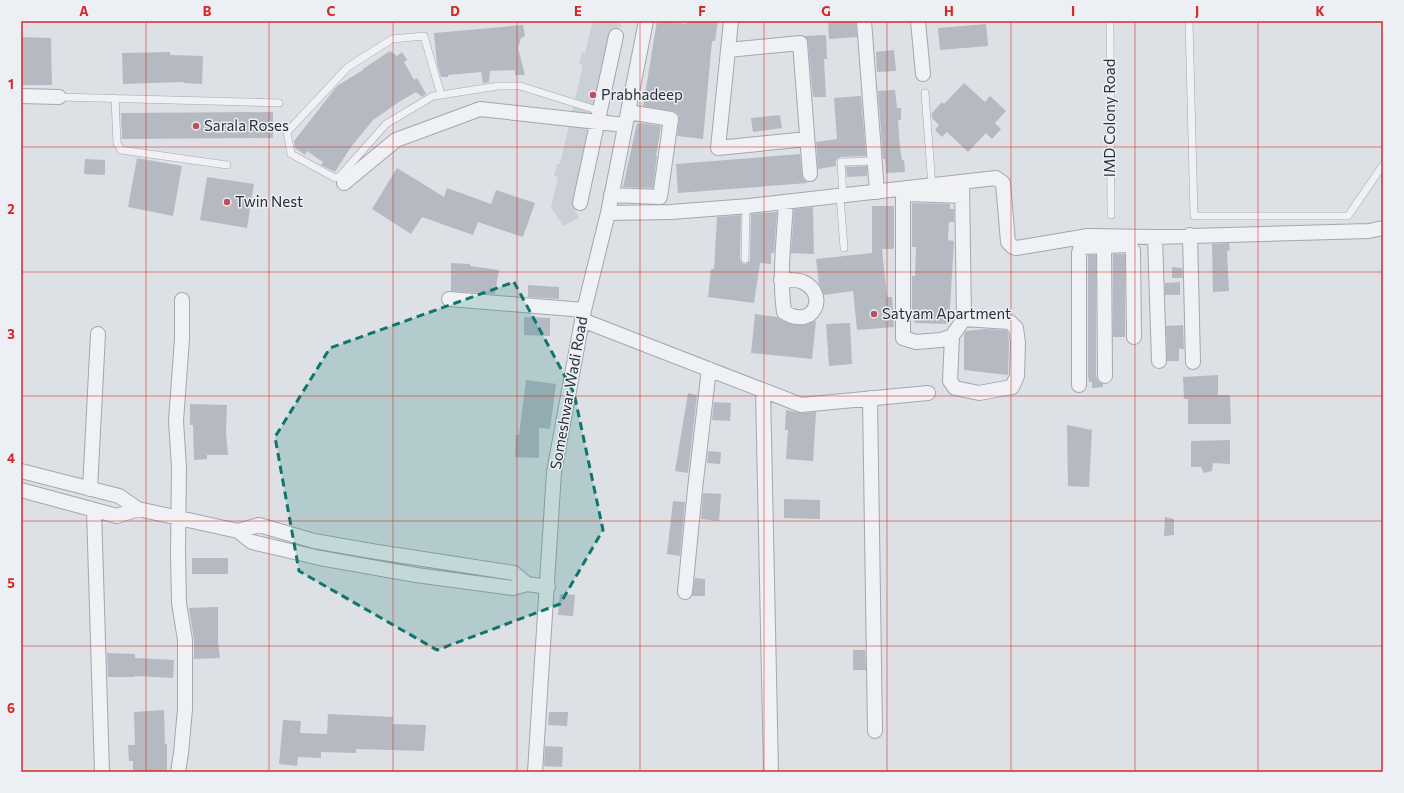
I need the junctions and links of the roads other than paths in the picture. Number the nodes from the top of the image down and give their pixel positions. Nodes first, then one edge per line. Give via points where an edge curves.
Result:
1 (646, 21) edge
2 (731, 21) edge
3 (864, 21) edge
4 (918, 21) edge
5 (1110, 21) edge
6 (1189, 21) edge
7 (616, 36) dead end
8 (728, 50) junction
9 (923, 74) dead end
10 (925, 94) dead end
11 (441, 95) junction
12 (21, 96) edge
13 (58, 97) joint
14 (115, 98) junction
15 (279, 103) dead end
16 (599, 116) junction
17 (627, 118) junction
18 (807, 139) junction
19 (874, 161) junction
20 (227, 165) dead end
21 (1383, 165) edge
22 (810, 174) dead end
23 (344, 182) dead end
24 (962, 182) junction
25 (932, 186) junction
26 (877, 192) junction
27 (611, 195) junction
28 (842, 196) junction
29 (962, 196) junction
30 (786, 202) junction
31 (580, 203) dead end
32 (746, 206) junction
33 (608, 213) junction
34 (1111, 215) dead end
35 (1383, 228) edge
36 (1190, 235) junction
37 (1155, 236) junction
38 (1104, 241) junction
39 (844, 248) dead end
40 (745, 259) dead end
41 (781, 280) dead end
42 (449, 299) dead end
43 (182, 300) dead end
44 (583, 315) junction
45 (964, 319) junction
46 (98, 334) dead end
47 (952, 336) junction
48 (1134, 337) dead end
49 (1159, 361) dead end
50 (1193, 362) dead end
51 (709, 369) junction
52 (1105, 376) dead end
53 (1079, 385) dead end
54 (763, 390) junction
55 (928, 393) dead end
56 (870, 398) junction
57 (21, 471) edge
58 (90, 489) junction
59 (21, 490) edge
60 (138, 509) junction
61 (94, 510) junction
62 (178, 517) junction
63 (548, 587) junction
64 (685, 592) dead end
65 (875, 731) dead end
66 (102, 772) edge
67 (178, 772) edge
68 (535, 772) edge
69 (771, 772) edge

1 - 17 street, Someshwar Wadi Road
2 - 8 street
3 - 19 street
4 - 9 street
5 - 34 lane, IMD Colony Road
6 - 21 lane via 1194,216 1348,216
7 - 16 street
8 - 18 street via 800,43
8 - 18 street via 718,148
10 - 25 lane
11 - 11 lane via 433,96 386,124 340,176 335,178 291,154 287,132 348,66 392,39 424,36
11 - 16 lane via 498,86 520,86
12 - 13 street
13 - 14 lane
14 - 15 lane
14 - 20 lane via 116,143 121,150
16 - 17 street
16 - 23 street via 480,109 396,140
16 - 31 street
17 - 27 street, Someshwar Wadi Road
17 - 27 street via 671,119 660,197
18 - 22 street
19 - 26 street
19 - 28 lane via 841,162
24 - 25 street
24 - 29 street
24 - 38 street via 996,178 1002,181 1008,242 1013,247 1088,236
25 - 26 street
26 - 28 street
27 - 33 street, Someshwar Wadi Road
28 - 30 street
28 - 39 lane
29 - 45 street
29 - 47 street via 909,194 903,198 903,338 916,342 941,340
30 - 32 street
30 - 41 street
32 - 33 street via 671,212
32 - 40 lane
33 - 44 street, Someshwar Wadi Road
35 - 36 street via 1369,231
36 - 37 street
36 - 50 street
37 - 38 street
37 - 49 street
38 - 48 street via 1128,245 1134,251
38 - 52 street
38 - 53 street via 1083,247 1079,253
42 - 44 street
43 - 62 street via 176,421 179,466
44 - 51 street
44 - 63 street, Someshwar Wadi Road via 554,472
45 - 47 street
45 - 47 street via 1010,322 1016,328 1017,376 1012,387 979,393 956,388 950,381
46 - 58 street
51 - 54 street
51 - 64 street
54 - 56 street via 801,405
54 - 69 street
55 - 56 street
56 - 65 street
57 - 58 street
58 - 60 street via 119,496
59 - 61 street
60 - 61 street via 117,516
60 - 62 street
61 - 66 street
62 - 63 street via 238,531 252,542 320,558 505,587 513,588 527,584
62 - 67 street via 179,603 185,640 185,709
63 - 68 street, Someshwar Wadi Road

